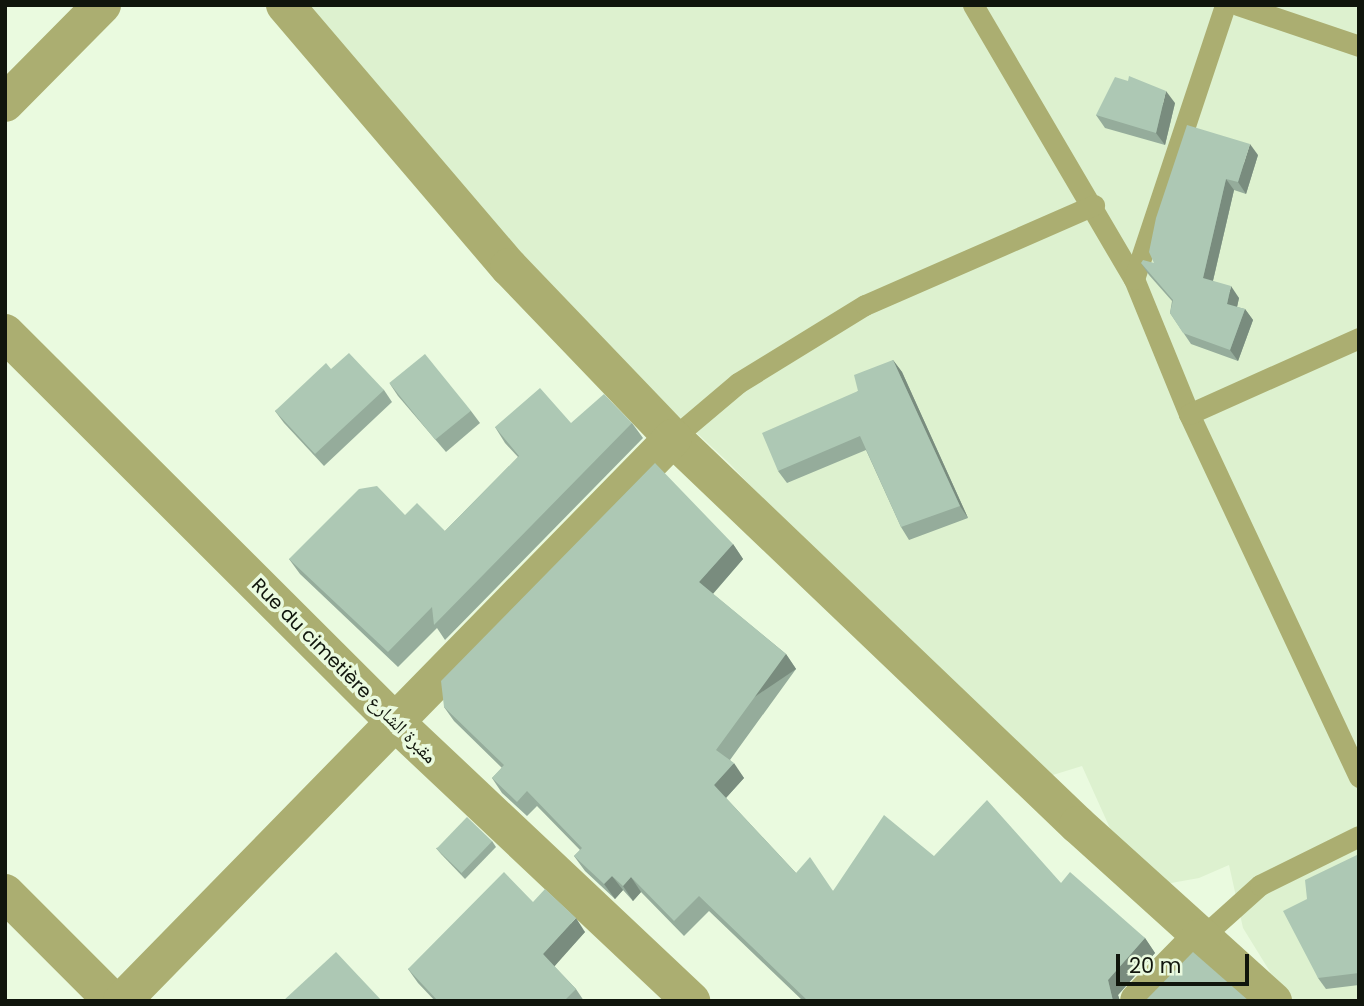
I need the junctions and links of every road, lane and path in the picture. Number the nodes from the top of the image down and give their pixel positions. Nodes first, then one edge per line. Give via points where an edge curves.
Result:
1 (102, 5) edge
2 (285, 5) edge
3 (973, 5) edge
4 (1225, 5) edge
5 (1238, 5) edge
6 (1359, 46) edge
7 (5, 103) edge
8 (1094, 205) junction
9 (1133, 279) junction
10 (5, 333) edge
11 (1359, 338) edge
12 (1189, 414) junction
13 (673, 438) junction
14 (393, 720) junction
15 (1359, 777) edge
16 (1359, 836) edge
17 (5, 893) edge
18 (1202, 937) junction
19 (113, 1001) edge
20 (122, 1001) edge
21 (691, 1001) edge
22 (1139, 1001) edge
23 (1273, 1001) edge

1 - 7 street
2 - 13 street via 509,267
3 - 8 lane
4 - 9 lane
5 - 6 lane
8 - 9 lane
8 - 13 lane via 865,305 738,383
9 - 12 lane
10 - 14 street, Rue du cimetière مقبرة الشارع
11 - 12 lane
12 - 15 lane
13 - 14 street
13 - 18 street via 875,634
14 - 20 street
14 - 21 street, Rue du cimetière مقبرة الشارع
16 - 18 lane via 1260,884
17 - 19 street
18 - 22 street
18 - 23 street

